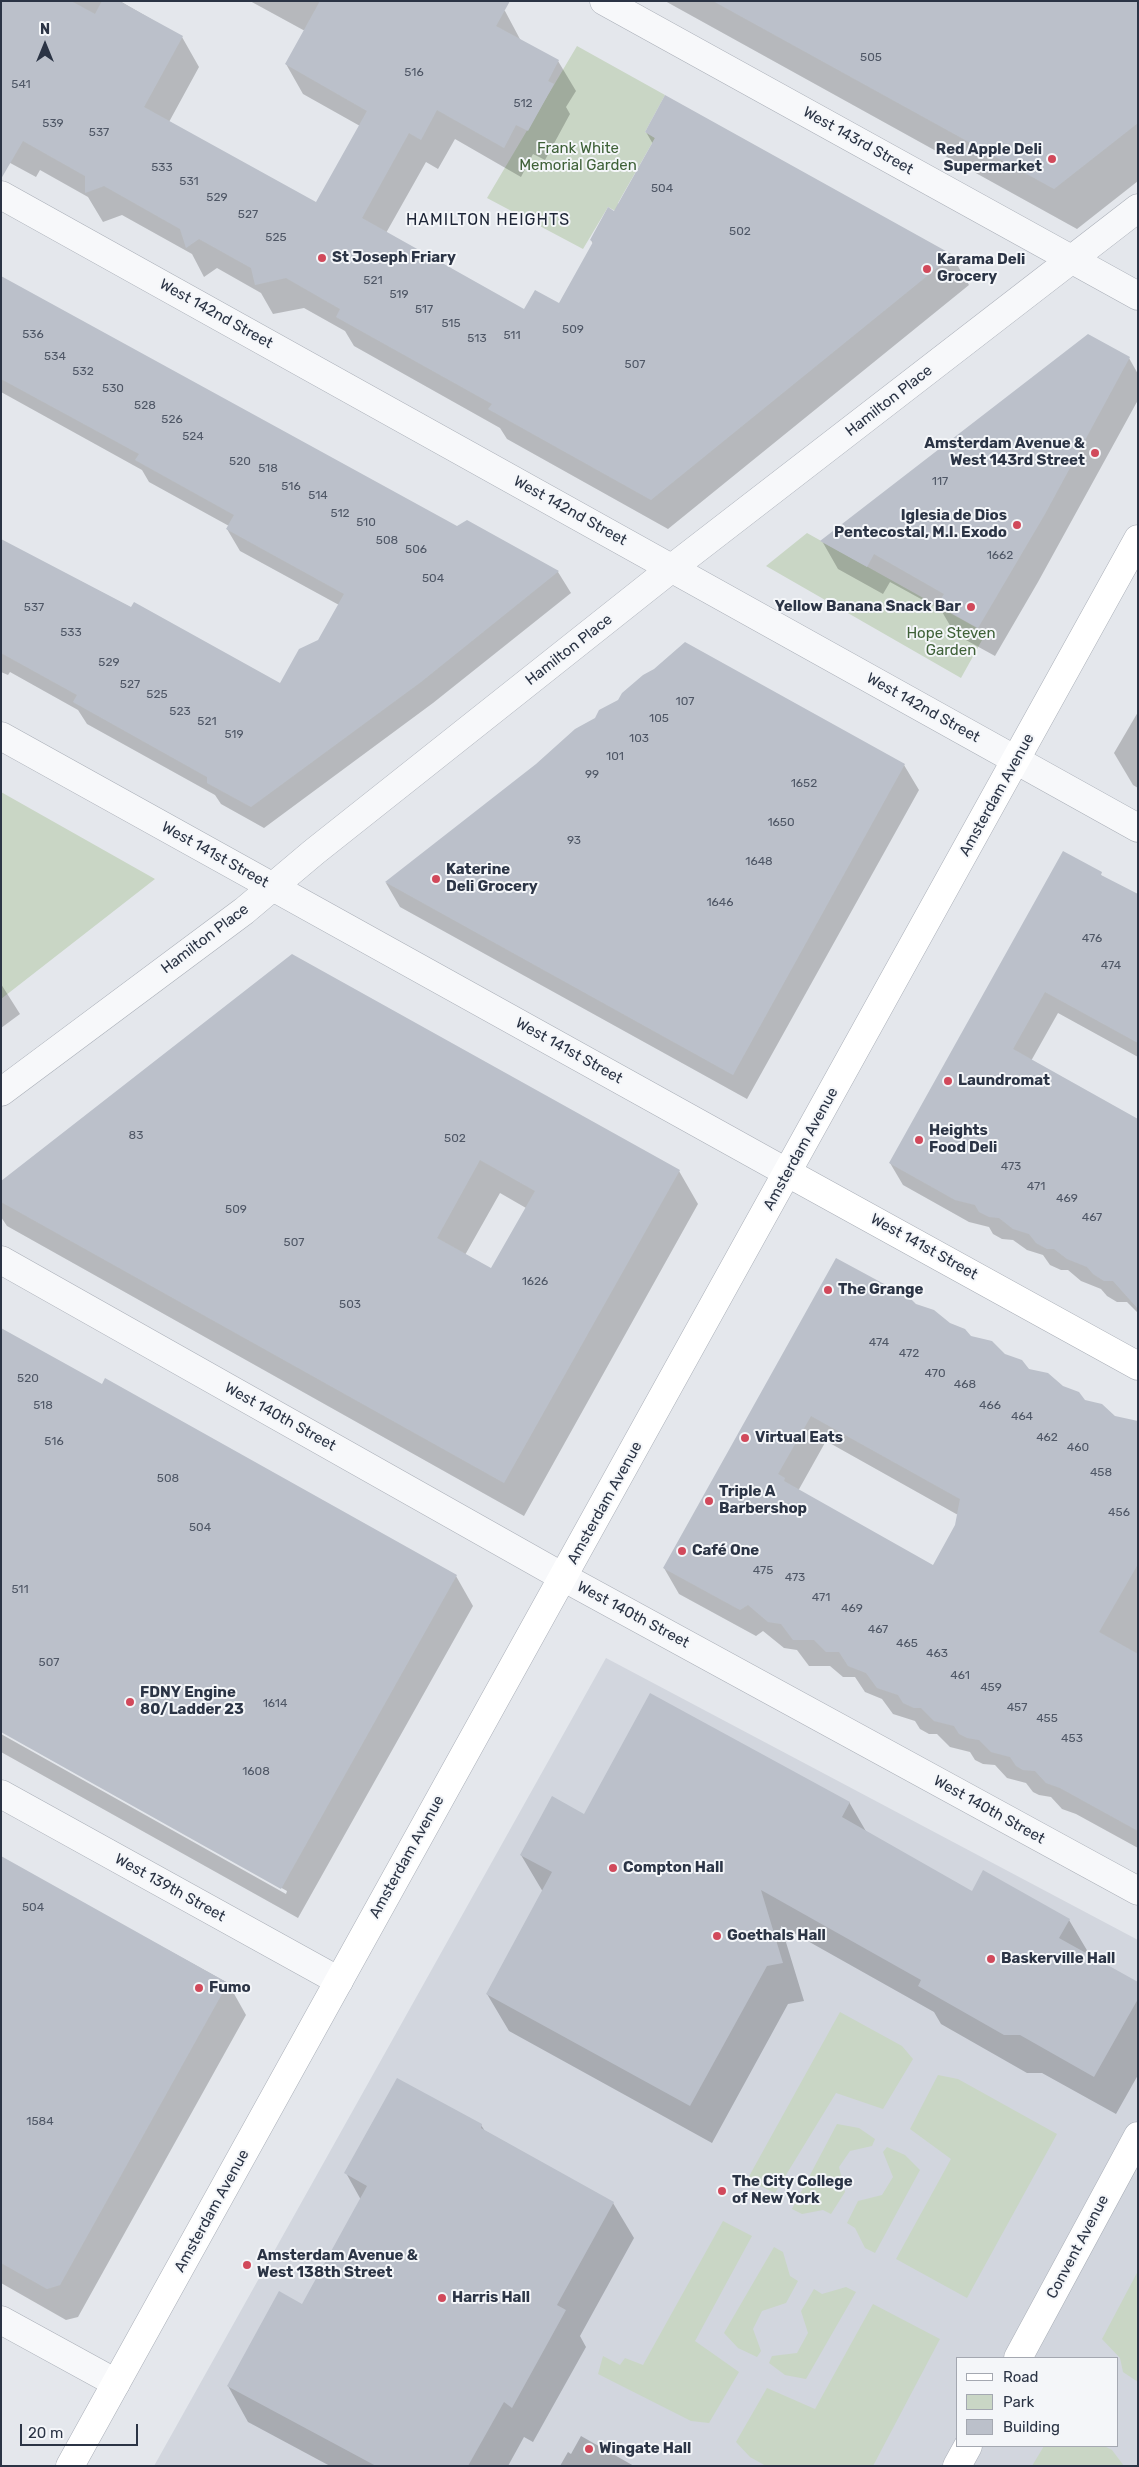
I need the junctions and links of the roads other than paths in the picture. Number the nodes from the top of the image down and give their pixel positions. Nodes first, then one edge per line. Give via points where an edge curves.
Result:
1 (604, 1) edge
2 (1, 195) edge
3 (1138, 208) edge
4 (1072, 260) junction
5 (1138, 296) edge
6 (1138, 539) edge
7 (672, 568) junction
8 (1, 736) edge
9 (1016, 760) junction
10 (1138, 828) edge
11 (274, 887) junction
12 (1, 1092) edge
13 (788, 1172) junction
14 (1, 1260) edge
15 (1138, 1366) edge
16 (563, 1577) junction
17 (1, 1794) edge
18 (1138, 1891) edge
19 (339, 1981) junction
20 (1138, 2136) edge
21 (1, 2320) edge
22 (1019, 2357) edge
23 (116, 2383) junction
24 (967, 2447) edge
25 (70, 2466) edge
26 (957, 2466) edge

1 - 4 street, West 143rd Street
2 - 7 street, West 142nd Street
3 - 4 street, Hamilton Place
4 - 5 street, West 143rd Street
4 - 7 street, Hamilton Place
6 - 9 main road, Amsterdam Avenue
7 - 9 street, West 142nd Street
7 - 11 street, Hamilton Place
8 - 11 street, West 141st Street
9 - 10 street, West 142nd Street
9 - 13 main road, Amsterdam Avenue
11 - 12 street, Hamilton Place
11 - 13 street, West 141st Street
13 - 15 main road, West 141st Street
13 - 16 main road, Amsterdam Avenue
14 - 16 street, West 140th Street
16 - 18 street, West 140th Street
16 - 19 main road, Amsterdam Avenue
17 - 19 street, West 139th Street
19 - 23 main road, Amsterdam Avenue
20 - 22 main road, Convent Avenue
21 - 23 street
23 - 25 main road, Amsterdam Avenue
24 - 26 main road

